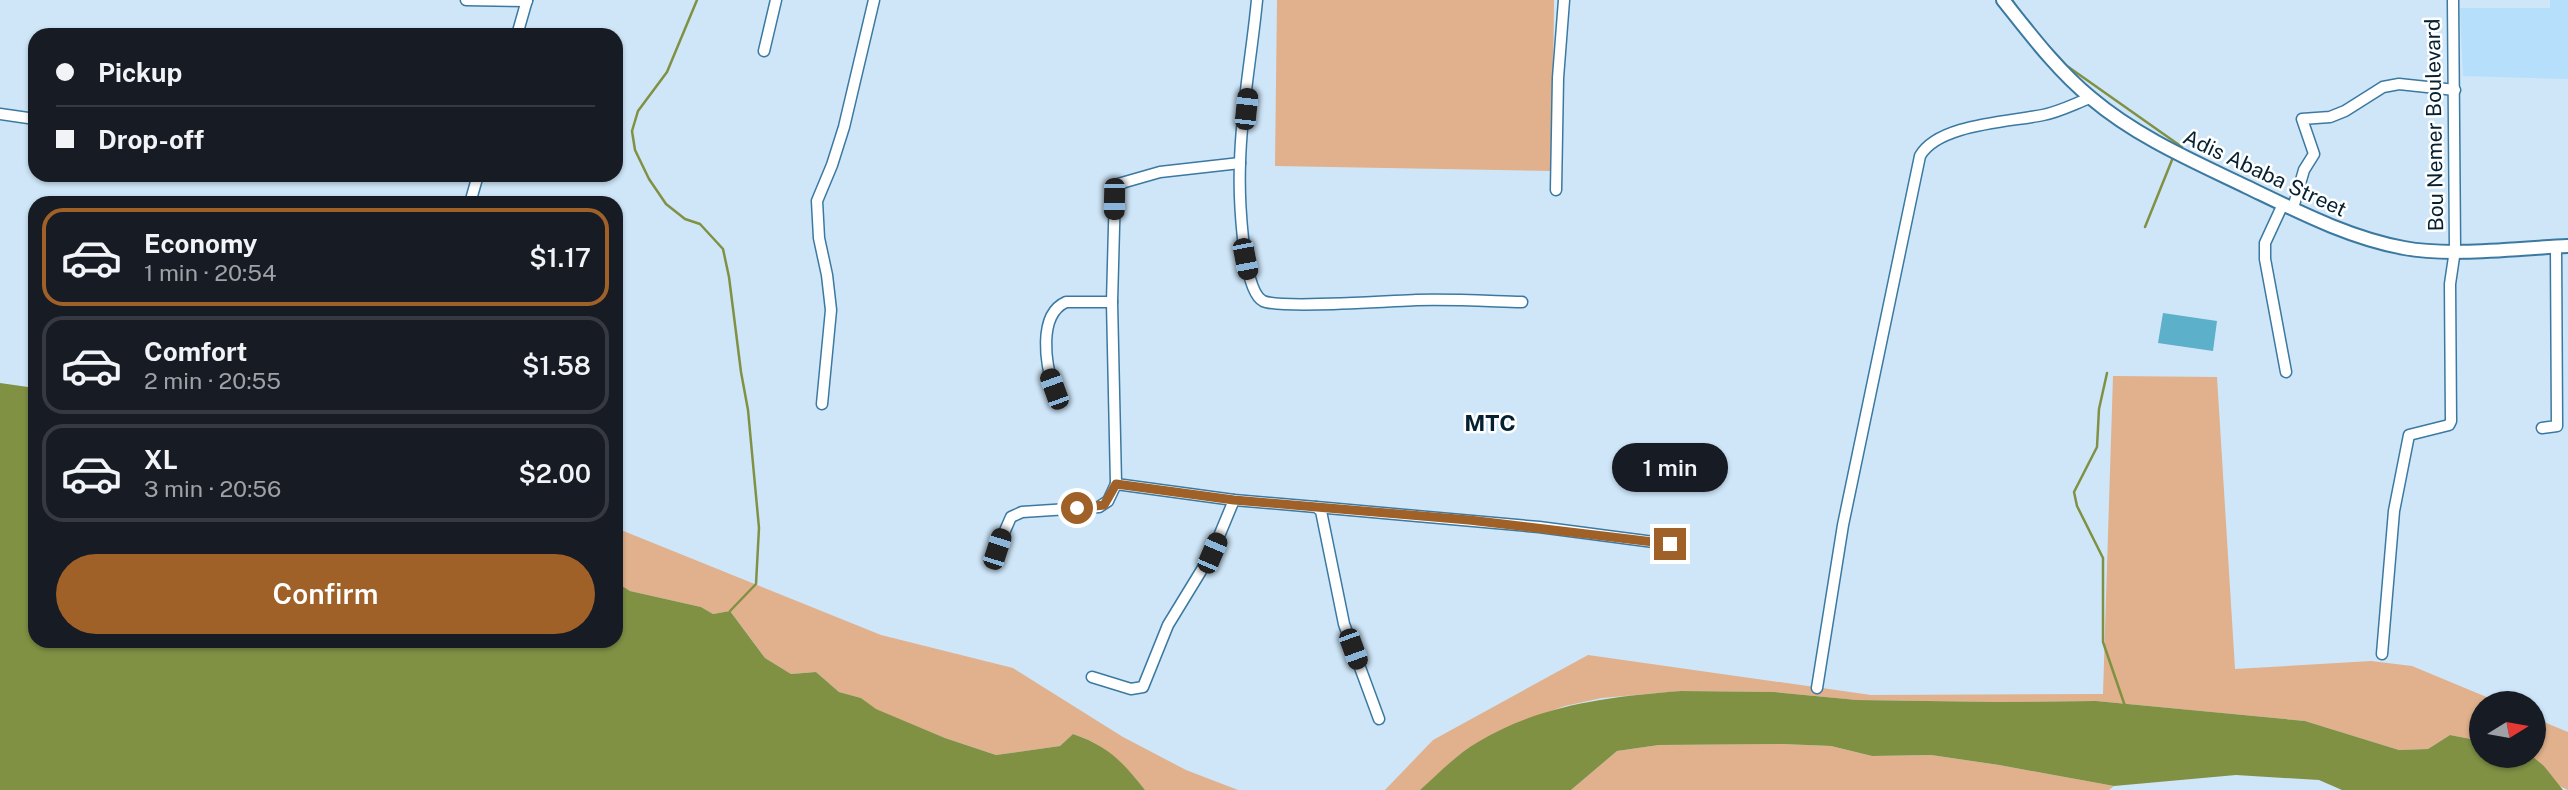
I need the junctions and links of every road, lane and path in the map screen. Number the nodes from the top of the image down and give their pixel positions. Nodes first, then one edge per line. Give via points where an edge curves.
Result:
1 (466, 0) edge
2 (776, 0) edge
3 (874, 0) edge
4 (1257, 0) edge
5 (1564, 0) edge
6 (2003, 0) edge
7 (2453, 0) edge
8 (527, 1) edge
9 (519, 28) edge
10 (764, 51) dead end
11 (2455, 90) junction
12 (2090, 98) junction
13 (0, 114) edge
14 (28, 118) edge
15 (1240, 163) junction
16 (1556, 190) dead end
17 (2288, 206) junction
18 (2562, 246) edge
19 (2455, 250) junction
20 (1112, 302) junction
21 (1522, 302) dead end
22 (2287, 372) dead end
23 (1054, 389) dead end
24 (822, 404) dead end
25 (2542, 428) dead end
26 (1116, 484) junction
27 (1234, 500) junction
28 (1316, 507) junction
29 (1670, 544) dead end
30 (997, 549) dead end
31 (2382, 654) dead end
32 (1093, 677) dead end
33 (1817, 688) dead end
34 (1380, 719) dead end

1 - 8 street
2 - 10 street
3 - 24 street via 844,127 817,201 831,310
4 - 15 street
5 - 16 street
6 - 12 street, Adis Ababa Street via 2055,64
7 - 11 street, Bou Nemer Boulevard
8 - 9 street
11 - 17 street via 2399,84 2383,87 2330,117 2302,119 2314,154
11 - 19 street, Bou Nemer Boulevard
12 - 17 street, Adis Ababa Street via 2166,148
12 - 33 street via 2044,115 1941,136 1920,156 1843,525
13 - 14 street
15 - 20 street via 1160,172 1118,184
15 - 21 street via 1248,278 1250,287 1265,302
17 - 19 street, Adis Ababa Street via 2371,241 2406,249
17 - 22 street via 2265,243
18 - 19 street, Adis Ababa Street
18 - 25 street via 2557,426
19 - 31 street, Bou Nemer Boulevard via 2450,284 2451,421 2409,435 2394,511
20 - 23 street via 1066,302 1053,313 1046,351
20 - 26 street
26 - 27 street
26 - 30 street via 1108,501 1099,507 1016,514 1006,522
27 - 28 street
27 - 32 street via 1212,553 1168,625 1147,682 1131,689
28 - 29 street
28 - 34 street via 1323,517 1345,624

